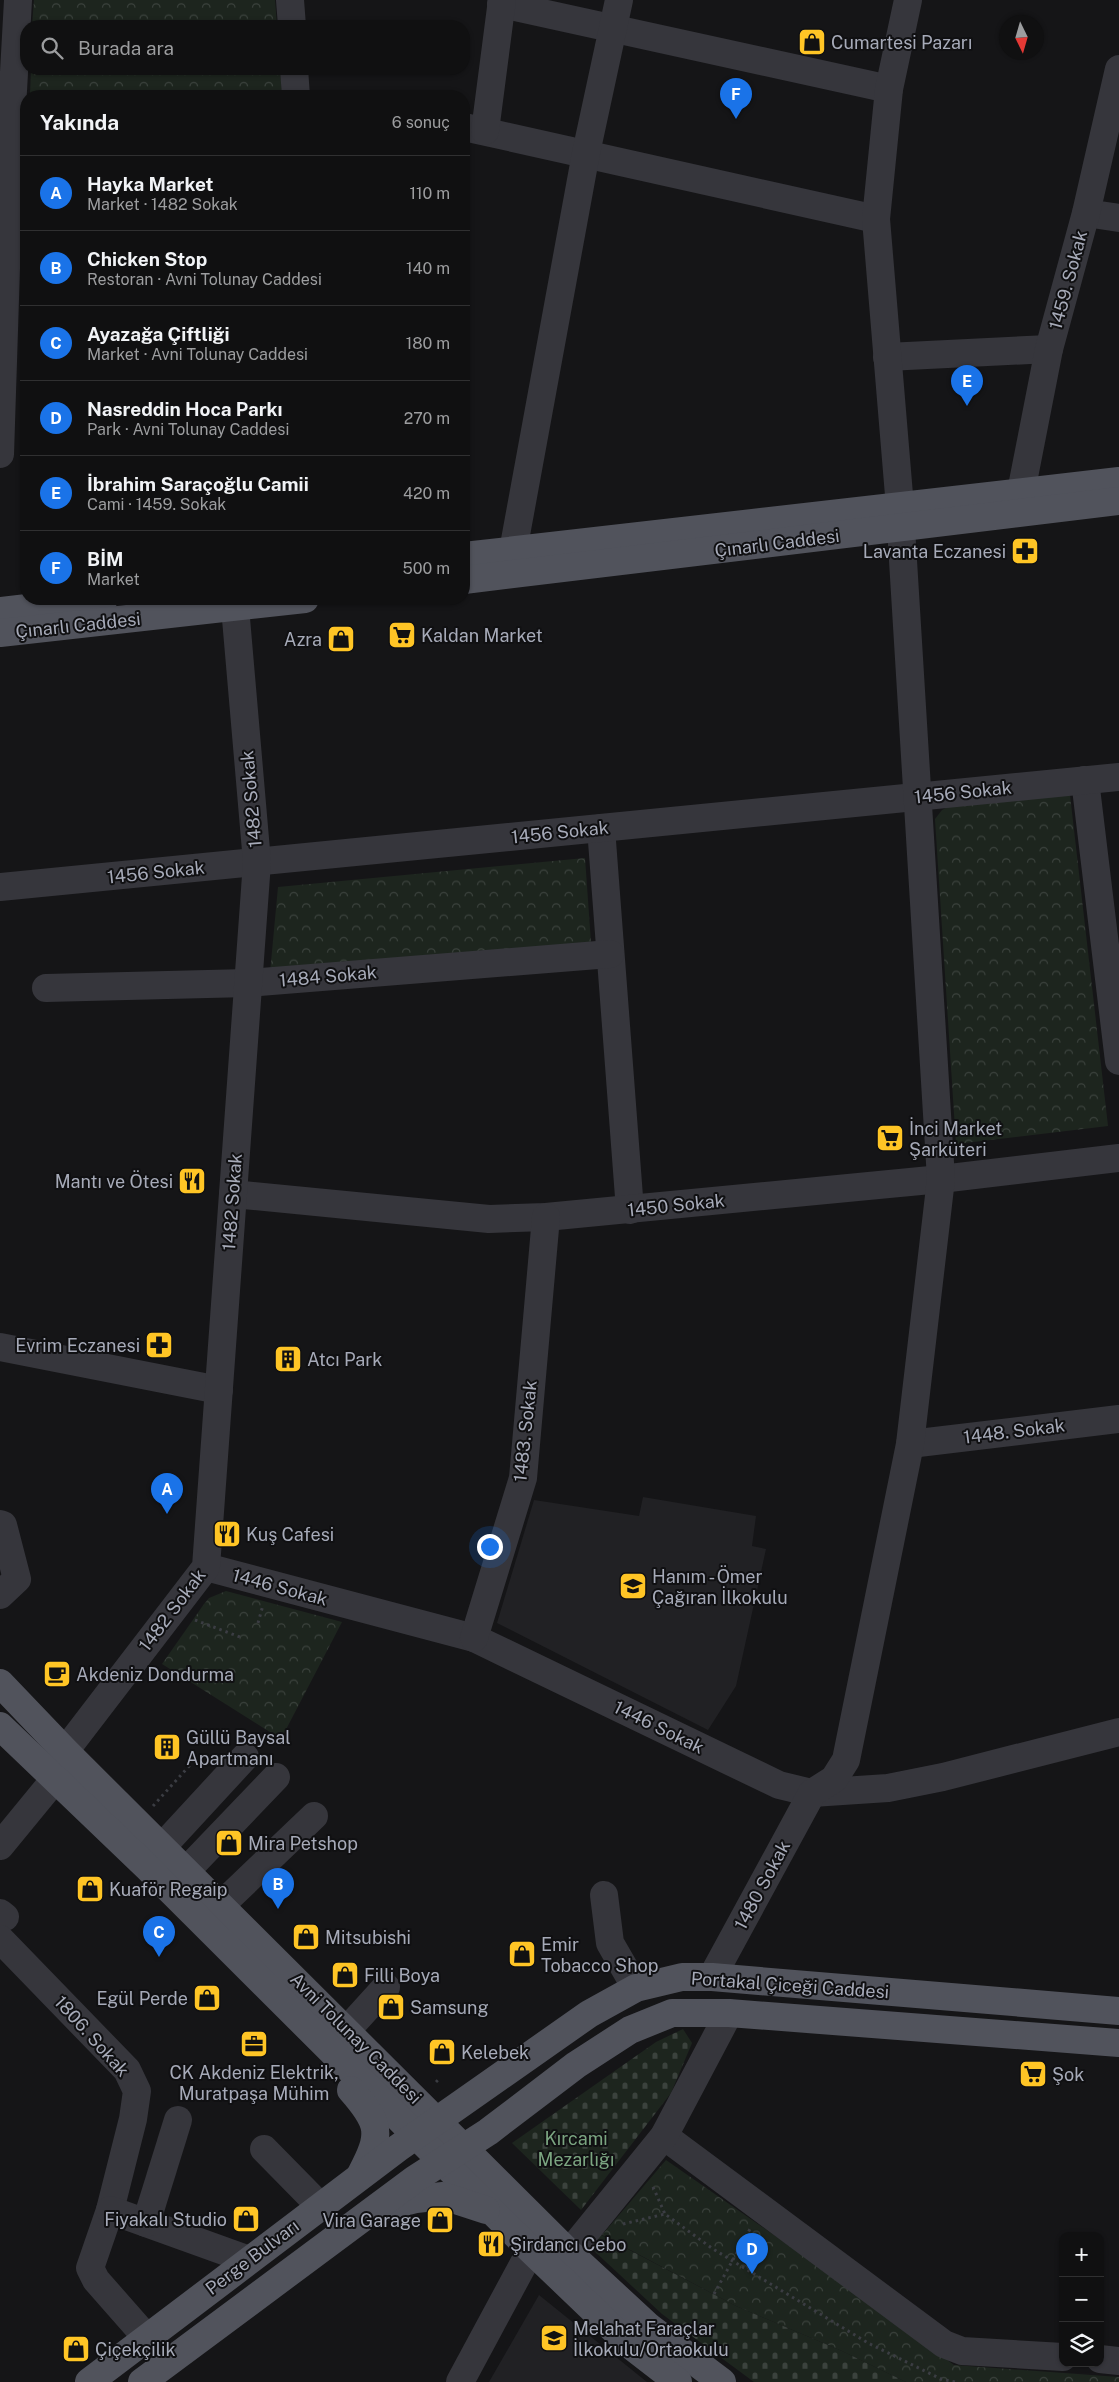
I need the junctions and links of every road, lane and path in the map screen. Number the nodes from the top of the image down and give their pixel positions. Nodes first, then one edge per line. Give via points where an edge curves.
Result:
1 (18, 0) edge
2 (290, 0) edge
3 (619, 0) edge
4 (908, 0) edge
5 (501, 2) edge
6 (292, 20) edge
7 (613, 28) junction
8 (1119, 69) edge
9 (294, 75) edge
10 (889, 89) junction
11 (296, 90) edge
12 (474, 129) edge
13 (12, 145) edge
14 (586, 153) junction
15 (1086, 214) junction
16 (1119, 218) edge
17 (876, 219) junction
18 (1049, 349) junction
19 (887, 356) junction
20 (0, 454) edge
21 (1119, 480) edge
22 (1021, 492) junction
23 (1119, 501) edge
24 (901, 518) junction
25 (513, 551) junction
26 (470, 555) edge
27 (470, 579) edge
28 (52, 605) edge
29 (252, 605) edge
30 (235, 607) junction
31 (0, 611) edge
32 (0, 633) edge
33 (1119, 777) edge
34 (1085, 780) junction
35 (916, 796) junction
36 (601, 828) junction
37 (256, 862) junction
38 (0, 887) edge
39 (610, 954) junction
40 (248, 983) junction
41 (46, 988) dead end
42 (1119, 1061) edge
43 (1119, 1158) edge
44 (942, 1179) junction
45 (233, 1194) junction
46 (630, 1210) junction
47 (546, 1217) junction
48 (0, 1347) edge
49 (219, 1390) junction
50 (1119, 1419) edge
51 (910, 1444) junction
52 (0, 1524) edge
53 (206, 1567) junction
54 (0, 1595) edge
55 (265, 1598) dead end
56 (190, 1618) dead end
57 (258, 1623) dead end
58 (240, 1638) dead end
59 (474, 1638) junction
60 (0, 1683) edge
61 (0, 1726) edge
62 (1119, 1732) edge
63 (65, 1750) junction
64 (245, 1757) dead end
65 (191, 1764) dead end
66 (276, 1778) dead end
67 (55, 1779) junction
68 (812, 1793) junction
69 (151, 1809) dead end
70 (314, 1816) dead end
71 (0, 1846) edge
72 (162, 1846) junction
73 (186, 1871) junction
74 (604, 1894) dead end
75 (221, 1905) junction
76 (2, 1923) edge
77 (712, 1977) junction
78 (386, 1987) dead end
79 (636, 1988) junction
80 (1119, 2011) edge
81 (729, 2013) junction
82 (347, 2030) junction
83 (1119, 2043) edge
84 (328, 2049) junction
85 (178, 2120) dead end
86 (427, 2127) junction
87 (664, 2136) junction
88 (264, 2149) dead end
89 (453, 2154) junction
90 (361, 2175) junction
91 (653, 2186) dead end
92 (320, 2206) junction
93 (376, 2207) junction
94 (110, 2210) junction
95 (664, 2214) junction
96 (496, 2215) junction
97 (146, 2222) junction
98 (614, 2227) dead end
99 (530, 2250) junction
100 (569, 2253) junction
101 (249, 2260) junction
102 (146, 2338) junction
103 (1059, 2357) edge
104 (1104, 2359) edge
105 (1119, 2360) edge
106 (89, 2382) edge
107 (142, 2382) edge
108 (460, 2382) edge
109 (678, 2382) edge
110 (722, 2382) edge
111 (955, 2382) edge

1 - 13 street
2 - 6 street
3 - 7 street
4 - 10 street
5 - 7 street
5 - 12 street
7 - 10 street
7 - 14 street
8 - 15 street, 1459. Sokak
9 - 11 street
10 - 17 street
12 - 14 street
13 - 20 street
14 - 17 street
14 - 25 street
15 - 16 street
15 - 18 street, 1459. Sokak
17 - 19 street
18 - 19 street
18 - 22 street, 1459. Sokak
19 - 24 street
21 - 22 main road, Çınarlı Caddesi
22 - 24 main road, Çınarlı Caddesi
23 - 24 main road, Çınarlı Caddesi
24 - 25 main road, Çınarlı Caddesi
24 - 27 main road, Çınarlı Caddesi
24 - 35 street
25 - 26 main road, Çınarlı Caddesi
28 - 31 main road, Çınarlı Caddesi
29 - 30 main road, Çınarlı Caddesi
30 - 32 main road, Çınarlı Caddesi
30 - 37 street, 1482 Sokak
33 - 34 street, 1456 Sokak
34 - 35 street, 1456 Sokak
34 - 42 street
35 - 36 street, 1456 Sokak
35 - 44 street
36 - 37 street, 1456 Sokak
36 - 39 street
37 - 38 street, 1456 Sokak
37 - 40 street, 1482 Sokak
39 - 40 street, 1484 Sokak
39 - 46 street
40 - 41 street, 1484 Sokak
40 - 45 street, 1482 Sokak
43 - 44 street, 1450 Sokak
44 - 46 street, 1450 Sokak
44 - 51 street
45 - 47 street, 1450 Sokak via 489,1219
45 - 49 street, 1482 Sokak
46 - 47 street, 1450 Sokak
47 - 59 street, 1483. Sokak via 523,1478
48 - 49 street
49 - 53 street, 1482 Sokak
50 - 51 street, 1448. Sokak
51 - 68 street via 846,1760 834,1779
52 - 54 street via 3,1525 17,1579
53 - 59 street, 1446 Sokak
53 - 63 street, 1482 Sokak
55 - 57 path
56 - 58 path
59 - 68 street, 1446 Sokak via 779,1785
60 - 63 main road, Avni Tolunay Caddesi
61 - 67 main road, Avni Tolunay Caddesi
62 - 68 street, 1446 Sokak via 888,1788
63 - 72 main road, Avni Tolunay Caddesi
64 - 72 street
65 - 69 path
66 - 73 street
67 - 71 street
67 - 84 main road, Avni Tolunay Caddesi
68 - 77 street, 1480 Sokak
70 - 75 street
72 - 73 main road, Avni Tolunay Caddesi
73 - 75 main road, Avni Tolunay Caddesi
74 - 79 street via 610,1943
75 - 82 main road, Avni Tolunay Caddesi
76 - 94 street, 1806. Sokak via 127,2070 137,2091
77 - 79 main road, Portakal Çiceği Caddesi via 682,1977
77 - 80 main road, Portakal Çiceği Caddesi
78 - 82 street
79 - 86 main road, Portakal Çiceği Caddesi via 590,2014
81 - 83 main road, Portakal Çiceği Caddesi
81 - 87 street
81 - 89 main road, Portakal Çiceği Caddesi via 672,2013 630,2030
82 - 86 main road, Avni Tolunay Caddesi
84 - 86 main road, Avni Tolunay Caddesi
84 - 90 main road via 331,2067 371,2114 376,2131 376,2144
85 - 97 street
86 - 89 main road, Avni Tolunay Caddesi
86 - 90 main road, Perge Bulvarı
87 - 100 street
87 - 103 street via 944,2344 962,2351
88 - 92 street
89 - 93 main road, Perge Bulvarı
89 - 96 main road, Avni Tolunay Caddesi
89 - 100 main road, Avni Tolunay Caddesi
90 - 92 main road, Perge Bulvarı
91 - 95 path
92 - 101 main road, Perge Bulvarı
93 - 96 main road via 392,2207 416,2199 443,2196
93 - 107 main road, Perge Bulvarı
94 - 97 street
94 - 102 street, 1806. Sokak via 90,2268 96,2280
95 - 98 path
95 - 111 path via 713,2248 868,2343 941,2379
96 - 99 main road, Avni Tolunay Caddesi
97 - 101 street
99 - 108 street
99 - 109 main road, Avni Tolunay Caddesi via 630,2345
100 - 110 main road, Avni Tolunay Caddesi via 649,2327
101 - 102 main road, Perge Bulvarı
102 - 106 main road, Perge Bulvarı
104 - 105 street

